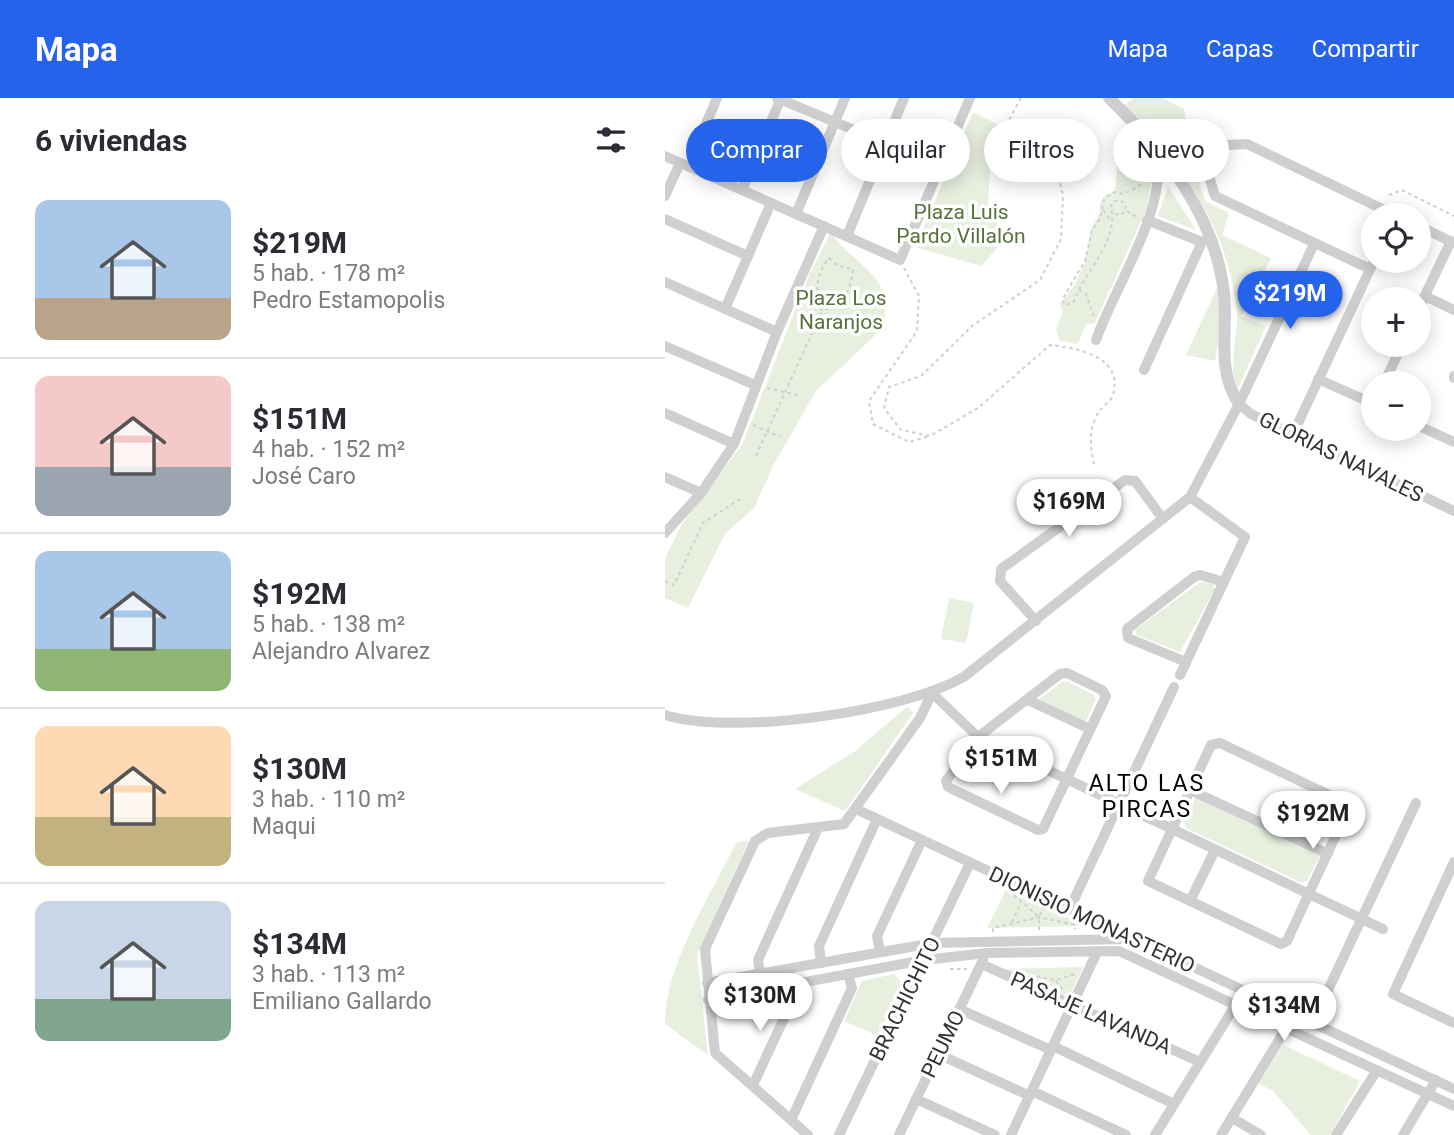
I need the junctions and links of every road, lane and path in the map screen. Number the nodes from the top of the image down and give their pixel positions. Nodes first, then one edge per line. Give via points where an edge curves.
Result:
1 (717, 98) edge
2 (780, 98) edge
3 (845, 98) edge
4 (904, 98) edge
5 (970, 98) edge
6 (1021, 98) edge
7 (1109, 98) edge
8 (708, 119) edge
9 (895, 119) edge
10 (961, 119) edge
11 (1127, 119) edge
12 (835, 122) junction
13 (841, 125) edge
14 (1229, 145) edge
15 (665, 156) edge
16 (680, 163) junction
17 (869, 182) edge
18 (934, 182) edge
19 (1141, 182) edge
20 (1159, 182) edge
21 (1180, 182) edge
22 (1211, 182) edge
23 (742, 190) junction
24 (1124, 194) junction
25 (1389, 195) dead end
26 (665, 196) edge
27 (1104, 201) junction
28 (1122, 201) junction
29 (771, 203) junction
30 (1370, 203) edge
31 (1111, 204) junction
32 (1103, 209) junction
33 (1126, 210) junction
34 (796, 214) junction
35 (1115, 214) junction
36 (1454, 216) edge
37 (665, 219) edge
38 (1112, 219) junction
39 (1147, 220) junction
40 (824, 226) junction
41 (1431, 232) edge
42 (846, 236) junction
43 (1207, 240) junction
44 (1452, 242) edge
45 (1314, 244) junction
46 (748, 256) junction
47 (900, 260) junction
48 (1361, 261) edge
49 (1368, 273) edge
50 (665, 282) edge
51 (1430, 287) edge
52 (1078, 290) junction
53 (1431, 299) edge
54 (725, 309) junction
55 (1454, 310) edge
56 (822, 311) junction
57 (777, 332) junction
58 (1097, 336) joint
59 (665, 346) edge
60 (1144, 370) dead end
61 (1318, 379) junction
62 (755, 386) junction
63 (786, 391) junction
64 (797, 395) dead end
65 (1361, 399) edge
66 (1239, 404) junction
67 (665, 413) edge
68 (742, 420) junction
69 (1431, 431) edge
70 (767, 432) junction
71 (1293, 434) junction
72 (930, 436) junction
73 (780, 437) dead end
74 (1454, 442) edge
75 (734, 444) junction
76 (756, 456) dead end
77 (1094, 464) dead end
78 (665, 477) edge
79 (701, 493) junction
80 (1190, 497) junction
81 (740, 499) dead end
82 (1454, 511) edge
83 (1163, 519) junction
84 (666, 530) edge
85 (665, 581) edge
86 (1224, 582) junction
87 (1037, 621) junction
88 (1186, 662) junction
89 (1180, 675) dead end
90 (1174, 687) dead end
91 (932, 693) junction
92 (1028, 699) junction
93 (665, 715) edge
94 (1090, 729) junction
95 (978, 737) junction
96 (1067, 779) junction
97 (1190, 790) junction
98 (1416, 803) dead end
99 (1119, 804) junction
100 (856, 809) junction
101 (877, 819) junction
102 (818, 828) junction
103 (1172, 829) junction
104 (922, 840) junction
105 (1215, 850) junction
106 (1328, 854) junction
107 (970, 863) junction
108 (1454, 863) edge
109 (1010, 881) junction
110 (1310, 894) junction
111 (1048, 899) junction
112 (1021, 901) junction
113 (1190, 901) junction
114 (1070, 908) junction
115 (1039, 917) junction
116 (1362, 919) junction
117 (1011, 923) junction
118 (1383, 929) dead end
119 (1076, 939) junction
120 (1132, 939) junction
121 (992, 940) junction
122 (1038, 940) junction
123 (933, 943) junction
124 (880, 952) junction
125 (1097, 952) junction
126 (987, 953) junction
127 (924, 960) junction
128 (821, 963) junction
129 (980, 967) junction
130 (950, 969) dead end
131 (1088, 971) junction
132 (760, 974) junction
133 (848, 974) junction
134 (1031, 975) dead end
135 (707, 983) junction
136 (788, 985) junction
137 (1244, 990) junction
138 (708, 1000) junction
139 (1073, 1003) junction
140 (1236, 1004) junction
141 (959, 1009) junction
142 (1313, 1022) junction
143 (1454, 1023) edge
144 (1287, 1027) junction
145 (1052, 1048) junction
146 (938, 1054) junction
147 (1200, 1062) junction
148 (1377, 1070) junction
149 (1436, 1080) junction
150 (753, 1085) junction
151 (1454, 1089) edge
152 (1031, 1094) junction
153 (1427, 1094) junction
154 (916, 1099) junction
155 (1174, 1104) junction
156 (1454, 1106) edge
157 (1232, 1118) junction
158 (791, 1120) junction
159 (808, 1135) edge
160 (839, 1135) edge
161 (899, 1135) edge
162 (995, 1135) edge
163 (1011, 1135) edge
164 (1126, 1135) edge
165 (1155, 1135) edge
166 (1221, 1135) edge
167 (1261, 1135) edge
168 (1336, 1135) edge
169 (1403, 1135) edge

1 - 8 street
2 - 12 street
2 - 23 street
3 - 12 street
4 - 9 street
5 - 10 street
6 - 72 path via 1003,147 1011,162 1026,172 1058,176 1063,195 1061,239 1040,280 972,327 921,376 890,387 884,408 901,430
7 - 11 street, GLORIAS NAVALES
12 - 13 street
12 - 34 street
14 - 30 street via 1247,144
15 - 16 street
16 - 23 street
16 - 26 street
17 - 42 street
18 - 47 street
19 - 24 path
20 - 39 street
21 - 43 street, GLORIAS NAVALES
22 - 45 street via 1215,195
23 - 29 street
24 - 27 path via 1114,192
24 - 28 path
25 - 36 path via 1402,190
27 - 31 path
27 - 32 path
28 - 31 path
28 - 33 path
29 - 34 street
29 - 46 street
31 - 35 path
32 - 38 path
32 - 52 path via 1083,266 1063,298 1064,305 1073,303
33 - 35 path
33 - 39 path
34 - 40 street
35 - 38 path
37 - 46 street
38 - 52 path via 1108,244
39 - 43 street
39 - 58 street
40 - 42 street
40 - 57 street
41 - 44 street
42 - 47 street
43 - 60 street
43 - 66 street, GLORIAS NAVALES via 1224,291 1225,374
44 - 51 street
45 - 48 street
45 - 66 street
46 - 54 street
47 - 72 path via 919,296 917,331 869,401 873,424 909,442
49 - 61 street
50 - 54 street
52 - 58 path via 1086,294
53 - 55 street
54 - 57 street
56 - 56 path via 818,273 829,258 838,266 853,269 851,291 834,307
56 - 63 path
57 - 62 street
59 - 62 street
61 - 65 street
61 - 71 street
62 - 63 path
62 - 68 street
63 - 64 path
63 - 70 path
66 - 71 street, GLORIAS NAVALES
66 - 80 street
67 - 75 street
68 - 70 path
68 - 75 street
69 - 74 street
70 - 73 path
70 - 76 path
71 - 82 street, GLORIAS NAVALES
72 - 77 path via 978,408 1051,345 1084,349 1106,363 1114,384 1112,398 1099,411 1089,441
75 - 79 street
78 - 79 street
79 - 84 street
80 - 83 street
80 - 86 street via 1244,533
81 - 85 path via 703,523 674,585
83 - 87 street
83 - 87 street via 1135,481 1125,480 1001,569 1000,580
86 - 88 street
86 - 88 street via 1193,577 1127,629 1129,638
87 - 91 street via 965,676
88 - 89 street
90 - 99 street
91 - 93 street via 788,720
91 - 95 street
91 - 100 street via 920,718
92 - 94 street
92 - 94 street via 1067,673 1106,696
92 - 95 street
94 - 96 street
95 - 96 street
95 - 96 street via 946,781 948,787 1038,830 1044,828
96 - 99 street
97 - 103 street
97 - 106 street
97 - 106 street via 1212,744 1220,743 1346,803 1348,809
98 - 116 street
99 - 103 street
99 - 114 street
100 - 101 street, DIONISIO MONASTERIO
100 - 102 street via 844,824
101 - 104 street, DIONISIO MONASTERIO
101 - 128 street via 819,946
102 - 132 street via 758,960
102 - 135 street via 768,833 755,841 705,949
103 - 105 street
103 - 113 street via 1148,881
104 - 107 street, DIONISIO MONASTERIO
104 - 124 street via 877,936
105 - 110 street
105 - 113 street
106 - 110 street
107 - 109 street, DIONISIO MONASTERIO
107 - 123 street, BRACHICHITO
108 - 143 street via 1393,994
109 - 111 street, DIONISIO MONASTERIO
109 - 112 path via 1010,891
110 - 113 street via 1287,941 1281,944
110 - 116 street
111 - 114 street, DIONISIO MONASTERIO
111 - 115 path
112 - 115 path
112 - 117 path
114 - 120 street, DIONISIO MONASTERIO
115 - 117 path
115 - 119 path via 1075,925
115 - 122 path
116 - 118 street
116 - 142 street
117 - 121 path via 993,928
119 - 120 street
119 - 122 street
120 - 137 street, DIONISIO MONASTERIO
121 - 122 street
121 - 123 street
123 - 124 street
123 - 127 street, BRACHICHITO
124 - 128 street
125 - 126 street, DIONISIO MONASTERIO
125 - 131 street
125 - 140 street, DIONISIO MONASTERIO via 1128,953
126 - 127 street, DIONISIO MONASTERIO
126 - 129 street, PEUMO
127 - 133 street, DIONISIO MONASTERIO
127 - 160 street, BRACHICHITO
128 - 132 street
129 - 130 path
129 - 139 street, PASAJE LAVANDA
129 - 141 street, PEUMO
131 - 134 path via 1055,980
131 - 139 street
132 - 135 street
133 - 136 street, DIONISIO MONASTERIO
133 - 158 street via 852,988
135 - 138 street
136 - 138 street, DIONISIO MONASTERIO
136 - 150 street via 792,1001
137 - 140 street
137 - 142 street, DIONISIO MONASTERIO
138 - 150 street via 715,1053
139 - 145 street
139 - 147 street, PASAJE LAVANDA
140 - 144 street, DIONISIO MONASTERIO
140 - 147 street
141 - 145 street
141 - 146 street, PEUMO
142 - 149 street, DIONISIO MONASTERIO
144 - 148 street, DIONISIO MONASTERIO
144 - 157 street
145 - 152 street
145 - 155 street
146 - 152 street
146 - 154 street, PEUMO
147 - 155 street
148 - 153 street, DIONISIO MONASTERIO
148 - 168 street
149 - 151 street, DIONISIO MONASTERIO
149 - 153 street
150 - 158 street
152 - 163 street
152 - 164 street
153 - 156 street, DIONISIO MONASTERIO
153 - 169 street
154 - 161 street, PEUMO
154 - 162 street
155 - 165 street
157 - 166 street
157 - 167 street
158 - 159 street

